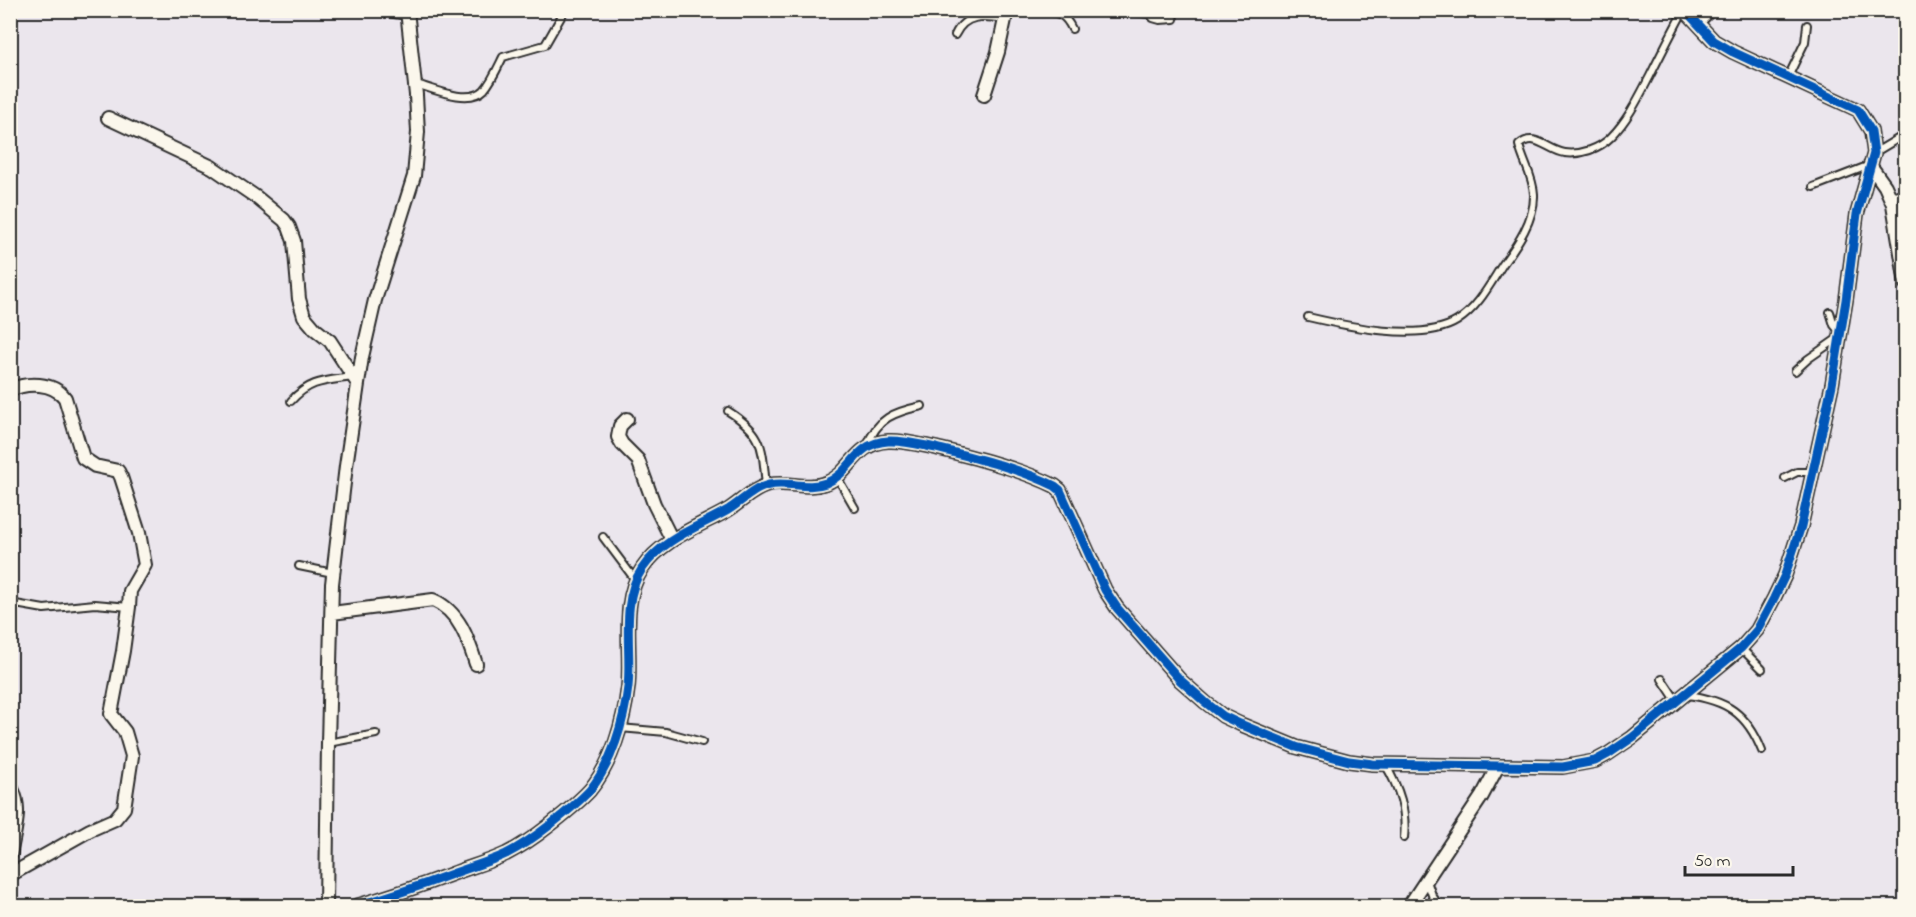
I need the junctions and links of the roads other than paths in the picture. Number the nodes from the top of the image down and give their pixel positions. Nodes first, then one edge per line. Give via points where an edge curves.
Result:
1 (368, 10) edge
2 (565, 10) edge
3 (1040, 10) edge
4 (1120, 10) edge
5 (1684, 10) edge
6 (1714, 10) edge
7 (1149, 12) edge
8 (407, 13) edge
9 (1006, 15) edge
10 (1174, 19) dead end
11 (1698, 25) junction
12 (1808, 25) dead end
13 (1072, 29) dead end
14 (955, 35) dead end
15 (1788, 78) junction
16 (415, 84) junction
17 (984, 95) dead end
18 (108, 118) dead end
19 (1899, 138) dead end
20 (1872, 159) junction
21 (1813, 187) dead end
22 (1888, 193) junction
23 (1905, 198) edge
24 (1905, 284) edge
25 (1830, 312) dead end
26 (1308, 317) dead end
27 (1839, 335) junction
28 (1795, 371) dead end
29 (356, 381) junction
30 (10, 390) edge
31 (291, 401) dead end
32 (922, 406) dead end
33 (728, 411) dead end
34 (627, 419) dead end
35 (867, 447) junction
36 (1812, 472) junction
37 (837, 477) junction
38 (1785, 478) dead end
39 (766, 486) junction
40 (855, 508) dead end
41 (603, 537) dead end
42 (672, 540) junction
43 (299, 566) dead end
44 (334, 573) junction
45 (636, 581) junction
46 (10, 603) edge
47 (129, 607) junction
48 (332, 613) junction
49 (1741, 648) junction
50 (476, 664) dead end
51 (1762, 669) dead end
52 (1662, 679) dead end
53 (1680, 697) junction
54 (619, 728) junction
55 (376, 734) dead end
56 (702, 742) dead end
57 (328, 743) junction
58 (1762, 751) dead end
59 (1385, 764) junction
60 (1498, 766) junction
61 (12, 789) dead end
62 (1404, 838) dead end
63 (10, 857) edge
64 (10, 875) edge
65 (1427, 880) junction
66 (326, 906) edge
67 (356, 906) edge
68 (1409, 906) edge
69 (1439, 906) edge

1 - 8 lane
2 - 16 lane via 545,45 503,57 483,90 473,97
3 - 13 lane via 1061,14
4 - 7 lane
5 - 11 street
5 - 26 lane via 1639,97 1610,138 1598,147 1572,154 1561,153 1533,139 1519,146 1534,195 1529,221 1468,312 1455,322 1419,331 1342,326
6 - 11 lane
7 - 10 lane via 1160,20
8 - 16 street
9 - 14 lane via 971,18 959,26
9 - 17 street
11 - 15 street via 1714,41
12 - 15 lane via 1805,42
15 - 20 street via 1858,111 1871,131
16 - 29 street via 418,132 414,176 375,300
18 - 29 street via 212,167 284,220 294,241 298,299 304,316 330,340
19 - 20 lane
20 - 21 lane
20 - 22 street
20 - 27 street via 1857,214
22 - 23 lane
22 - 24 street via 1896,217
25 - 27 lane
27 - 28 lane
27 - 36 street
29 - 31 lane via 310,384
29 - 44 street
30 - 47 street via 32,383 60,392 83,458 95,466 118,471 139,533 145,565 130,591
32 - 35 lane via 878,424
33 - 39 lane via 755,433 761,446
34 - 42 street via 620,426 618,437 638,460
35 - 37 street
35 - 59 street via 888,441 928,447 977,458 1055,486 1117,608 1204,702 1223,716 1296,747 1349,761
36 - 38 lane via 1797,472
36 - 49 street via 1801,526 1785,574 1766,617
37 - 39 street via 806,486
37 - 40 lane
39 - 42 street
41 - 45 lane
42 - 45 street via 649,559
43 - 44 lane
44 - 48 street
45 - 54 street via 630,606 627,696
46 - 47 lane via 44,609 95,604
47 - 64 street via 111,714 125,732 132,756 124,808 115,819
48 - 50 street via 433,600 445,606 463,629
48 - 57 street
49 - 51 lane
49 - 53 street
52 - 53 lane
53 - 58 lane via 1718,702 1734,710 1754,732
53 - 60 street via 1633,737 1595,761 1563,767
54 - 56 lane via 666,732
54 - 67 street via 608,759 590,790 535,837 504,855
55 - 57 lane
57 - 66 street
59 - 60 street
59 - 62 lane via 1397,784 1402,803
60 - 65 street
61 - 63 street via 18,808
65 - 68 street
65 - 69 lane

